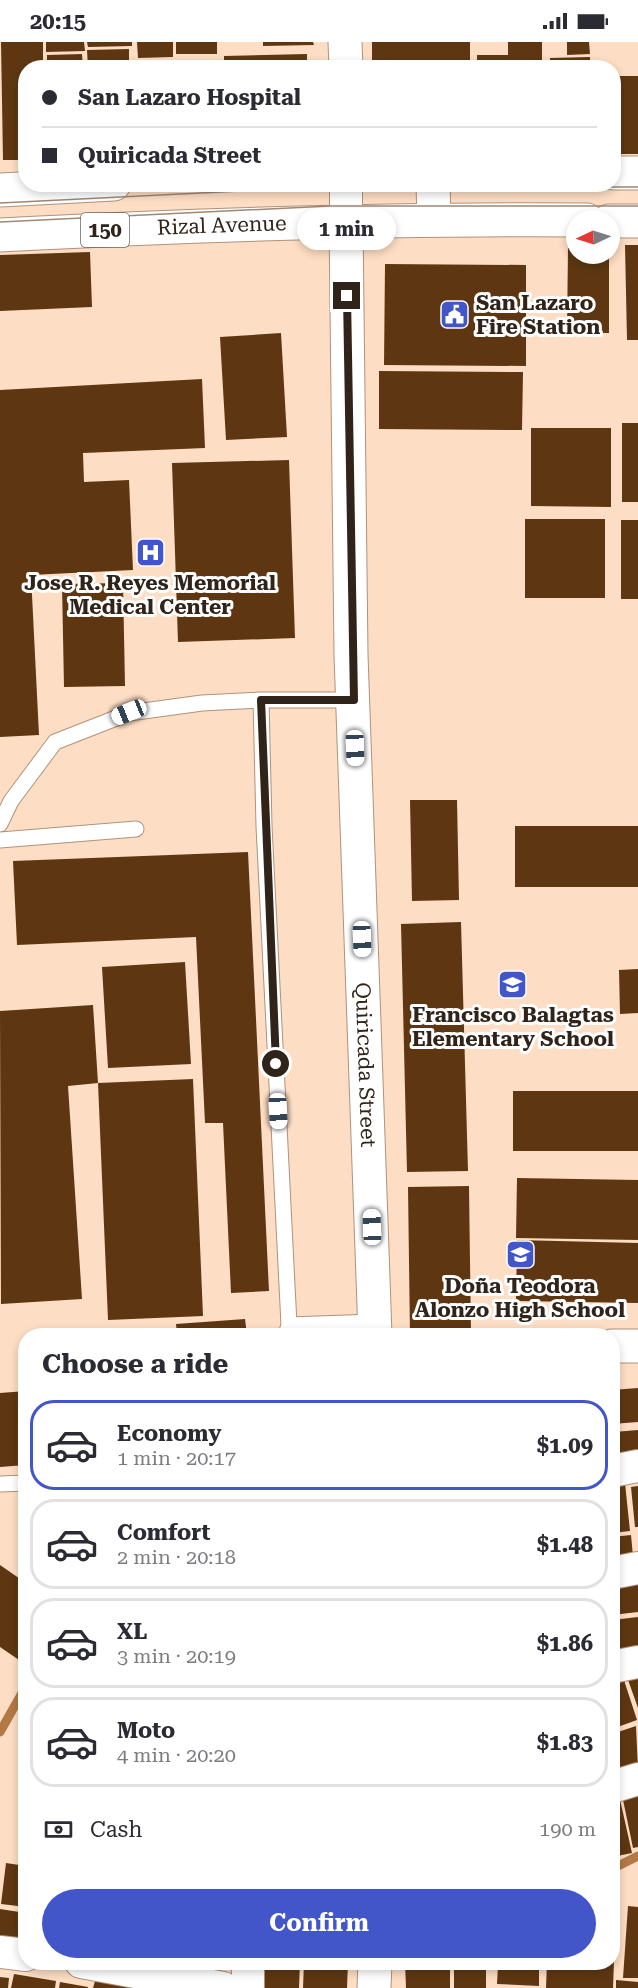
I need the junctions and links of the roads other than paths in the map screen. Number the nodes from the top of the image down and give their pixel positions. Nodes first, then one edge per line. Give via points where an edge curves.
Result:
1 (345, 42) edge
2 (345, 60) edge
3 (621, 172) edge
4 (638, 172) edge
5 (18, 189) edge
6 (0, 190) edge
7 (346, 192) edge
8 (433, 192) edge
9 (434, 218) junction
10 (566, 220) edge
11 (346, 221) junction
12 (620, 221) edge
13 (638, 221) edge
14 (0, 235) edge
15 (261, 700) junction
16 (354, 700) junction
17 (0, 824) edge
18 (136, 829) dead end
19 (0, 840) edge
20 (287, 1328) edge
21 (375, 1328) edge
22 (620, 1346) edge
23 (638, 1346) edge
24 (638, 1466) edge
25 (620, 1469) edge
26 (18, 1483) edge
27 (0, 1484) edge
28 (638, 1568) edge
29 (620, 1571) edge
30 (638, 1662) edge
31 (620, 1665) edge
32 (638, 1779) edge
33 (620, 1785) edge
34 (0, 1952) edge
35 (18, 1954) edge
36 (125, 1970) edge
37 (248, 1970) edge
38 (375, 1970) edge
39 (223, 1988) edge
40 (248, 1988) edge
41 (374, 1988) edge

1 - 2 street
3 - 4 street
5 - 6 street, 150
7 - 11 street, Quiricada Street
8 - 9 street
9 - 10 street, Rizal Avenue / 150
9 - 11 street, Rizal Avenue / 150
11 - 14 street, Rizal Avenue / 150
11 - 16 street, Quiricada Street
12 - 13 street
15 - 16 lane
15 - 17 lane via 129,712 55,742 11,801
15 - 20 lane
16 - 21 street, Quiricada Street
18 - 19 lane
22 - 23 street
24 - 25 street
26 - 27 lane
28 - 29 street
30 - 31 street
32 - 33 street
34 - 35 street
36 - 39 street
37 - 40 street
38 - 41 street

